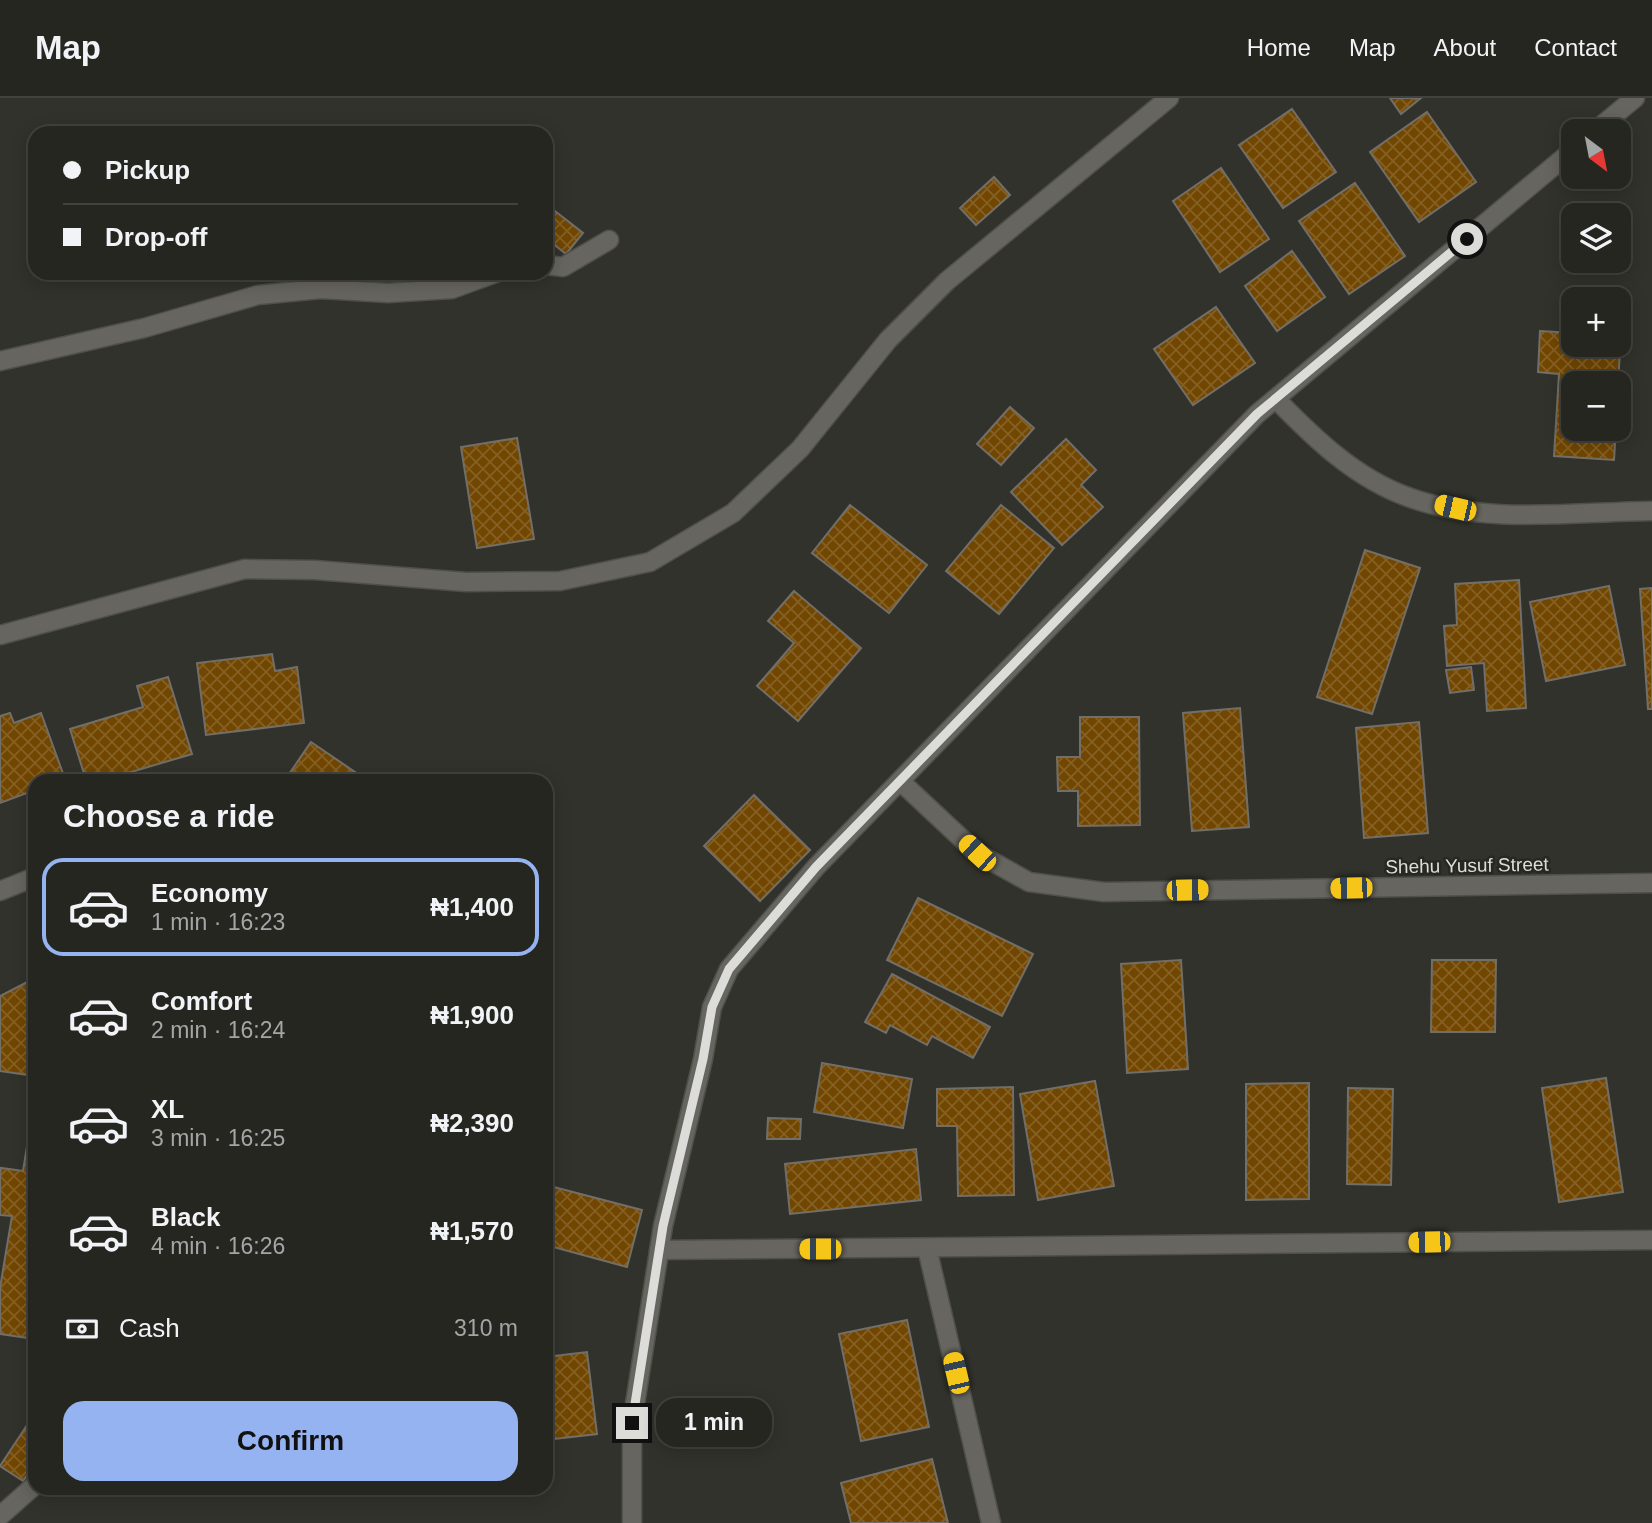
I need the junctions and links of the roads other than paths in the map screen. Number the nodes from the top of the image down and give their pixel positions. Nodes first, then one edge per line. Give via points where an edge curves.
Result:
1 (1169, 98) edge
2 (1635, 98) edge
3 (1610, 119) edge
4 (1561, 160) edge
5 (609, 240) dead end
6 (553, 266) edge
7 (477, 280) edge
8 (0, 361) edge
9 (1276, 399) junction
10 (1652, 512) edge
11 (0, 635) edge
12 (900, 781) junction
13 (28, 880) edge
14 (1652, 883) edge
15 (0, 891) edge
16 (1652, 1240) edge
17 (927, 1248) junction
18 (659, 1250) junction
19 (28, 1491) edge
20 (0, 1516) edge
21 (632, 1523) edge
22 (992, 1523) edge

1 - 11 street via 947,281 888,340 800,449 733,513 650,562 559,581 466,582 245,569
2 - 3 street
4 - 9 street
5 - 6 street via 563,267
7 - 8 street via 452,289 388,293 321,289 258,295 144,328
9 - 10 street via 1317,441 1359,472 1407,497 1478,513
9 - 12 street
12 - 14 street, Shehu Yusuf Street via 977,853 1029,882 1104,892
12 - 18 street via 816,867 729,969 712,1007
13 - 15 street
16 - 17 street
17 - 18 street
17 - 22 street
18 - 21 street via 632,1423
19 - 20 street

